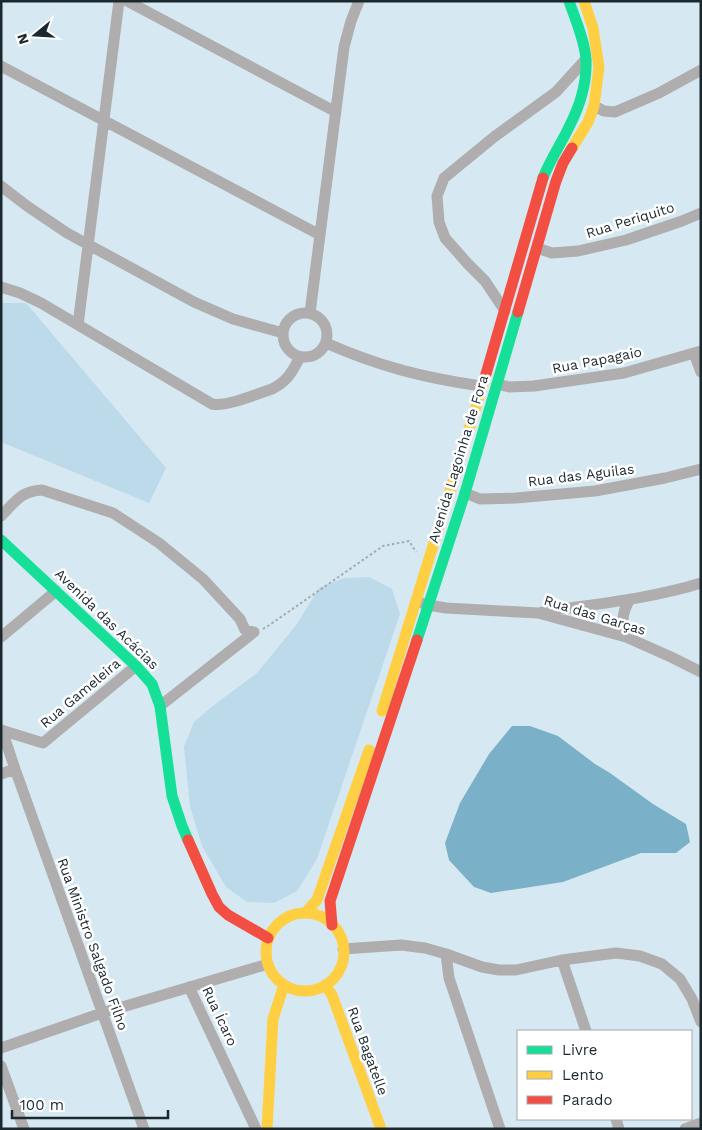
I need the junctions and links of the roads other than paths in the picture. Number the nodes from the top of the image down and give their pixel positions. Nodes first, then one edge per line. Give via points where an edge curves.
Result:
1 (119, 1) edge
2 (127, 1) edge
3 (359, 1) edge
4 (569, 1) edge
5 (584, 1) edge
6 (586, 59) junction
7 (1, 66) edge
8 (701, 70) edge
9 (594, 106) junction
10 (336, 112) junction
11 (104, 120) junction
12 (1, 186) edge
13 (701, 213) edge
14 (320, 235) junction
15 (88, 245) junction
16 (537, 248) junction
17 (1, 287) edge
18 (505, 311) junction
19 (310, 313) junction
20 (78, 325) junction
21 (283, 333) junction
22 (326, 343) junction
23 (698, 352) edge
24 (300, 357) junction
25 (701, 372) edge
26 (497, 384) junction
27 (481, 386) junction
28 (701, 469) edge
29 (465, 493) junction
30 (1, 516) edge
31 (1, 540) edge
32 (701, 583) edge
33 (56, 591) junction
34 (630, 599) junction
35 (416, 601) junction
36 (428, 606) junction
37 (538, 612) junction
38 (1, 637) edge
39 (626, 637) junction
40 (136, 666) junction
41 (701, 672) edge
42 (160, 706) junction
43 (2, 730) edge
44 (15, 769) junction
45 (1, 774) edge
46 (305, 913) junction
47 (332, 925) junction
48 (268, 938) junction
49 (343, 949) junction
50 (446, 954) junction
51 (562, 960) junction
52 (268, 964) junction
53 (284, 985) junction
54 (325, 985) junction
55 (189, 987) junction
56 (102, 1012) junction
57 (701, 1022) edge
58 (586, 1030) edge
59 (1, 1048) edge
60 (1, 1066) edge
61 (701, 1123) edge
62 (24, 1129) edge
63 (144, 1129) edge
64 (256, 1129) edge
65 (267, 1129) edge
66 (381, 1129) edge
67 (500, 1129) edge
68 (685, 1129) edge

1 - 11 street
2 - 10 street
3 - 10 street via 347,34
4 - 6 main road, Avenida Lagoinha de Fora
5 - 9 main road, Avenida Lagoinha de Fora via 593,28 599,66
6 - 18 main road, Avenida Lagoinha de Fora via 579,106 540,187
6 - 18 street via 556,92 494,136 444,178 437,196 438,222 445,238 485,280
7 - 11 street
8 - 9 street via 615,112
9 - 16 main road, Avenida Lagoinha de Fora via 563,163
10 - 14 street
11 - 14 street
11 - 15 street
12 - 15 street via 46,220
13 - 16 street, Rua Periquito via 626,240 578,251 552,253
14 - 19 street
15 - 20 street
15 - 21 street via 208,309
16 - 26 main road, Avenida Lagoinha de Fora
17 - 20 street via 30,298
18 - 27 main road, Avenida Lagoinha de Fora
19 - 21 street via 294,316 286,323
19 - 22 street via 325,327
20 - 24 street via 217,405 278,386 291,374
21 - 24 street via 287,348
22 - 24 street via 315,355
22 - 27 street via 398,370
23 - 25 street
23 - 26 street, Rua Papagaio via 624,373 534,386
26 - 29 main road, Avenida Lagoinha de Fora
27 - 35 main road, Avenida Lagoinha de Fora
28 - 29 street, Rua das Aguilas via 595,491 480,499
29 - 36 main road, Avenida Lagoinha de Fora
30 - 42 street via 31,490 42,490 113,513 203,579 245,630 254,632
31 - 33 main road, Avenida das Acácias
32 - 34 street
33 - 38 street
33 - 40 main road, Avenida das Acácias
34 - 37 street
34 - 39 street via 622,618
35 - 36 street, Rua das Garças
35 - 46 main road, Avenida Lagoinha de Fora via 317,900
36 - 37 street, Rua das Garças
36 - 47 main road, Avenida Lagoinha de Fora via 330,901
37 - 39 street, Rua das Garças
39 - 41 street, Rua das Garças
40 - 42 main road, Avenida das Acácias via 152,684
40 - 43 street, Rua Gameleira via 43,743
42 - 48 main road, Avenida das Acácias via 172,796 212,894 228,915
43 - 44 street, Rua Ministro Salgado Filho
44 - 45 street
44 - 56 street, Rua Ministro Salgado Filho
46 - 47 main road
46 - 48 main road via 283,920
47 - 49 main road via 340,936
48 - 52 main road
49 - 50 street via 401,945
49 - 54 main road via 339,970
50 - 51 street via 499,970 516,970
50 - 67 street via 449,978
51 - 57 street via 616,953 640,956 662,964 680,979
51 - 58 street
52 - 53 main road
52 - 55 street
53 - 54 main road via 305,991
53 - 65 main road via 274,1019
54 - 66 main road, Rua Bagatelle via 332,995
55 - 56 street, Rua Ícaro
55 - 64 street, Rua Ícaro
56 - 59 street, Rua Ícaro
56 - 63 street, Rua Ministro Salgado Filho
60 - 62 street
61 - 68 street

